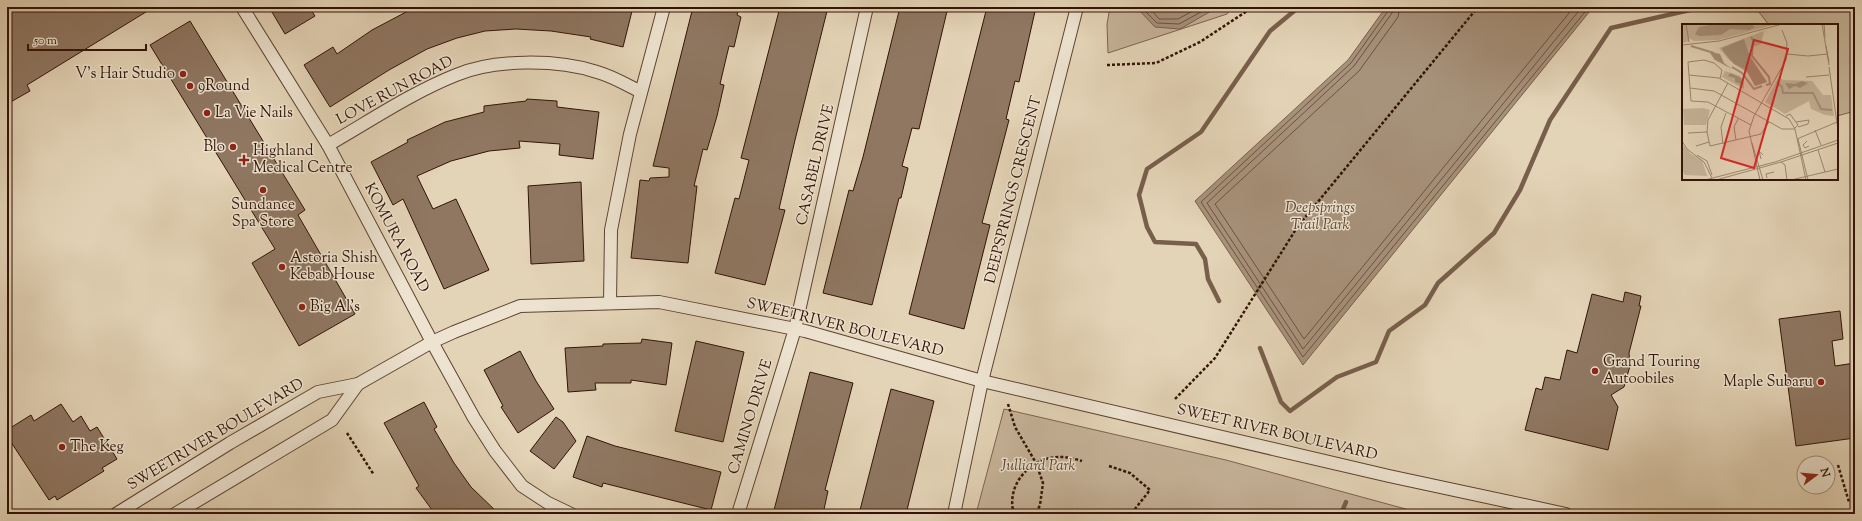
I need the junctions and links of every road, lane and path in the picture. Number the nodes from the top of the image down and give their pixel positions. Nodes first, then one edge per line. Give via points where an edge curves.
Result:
1 (242, 7) edge
2 (664, 7) edge
3 (867, 7) edge
4 (1077, 7) edge
5 (1249, 7) edge
6 (1478, 7) edge
7 (1107, 65) dead end
8 (641, 92) junction
9 (328, 145) junction
10 (610, 303) junction
11 (795, 329) junction
12 (432, 342) junction
13 (982, 381) junction
14 (358, 384) junction
15 (1176, 399) dead end
16 (1008, 404) dead end
17 (347, 433) dead end
18 (1082, 461) dead end
19 (1036, 463) junction
20 (1838, 465) dead end
21 (1109, 466) dead end
22 (374, 475) dead end
23 (1849, 502) dead end
24 (116, 514) edge
25 (175, 514) edge
26 (571, 514) edge
27 (738, 514) edge
28 (954, 514) edge
29 (1014, 514) edge
30 (1036, 514) edge
31 (1052, 514) edge
32 (1093, 514) edge
33 (1131, 514) edge
34 (1566, 514) edge

1 - 9 street, KOMURA ROAD
2 - 8 street
3 - 11 street, CASABEL DRIVE
4 - 13 street, DEEPSPRINGS CRESCENT
5 - 7 path via 1247,11 1200,42 1156,63
6 - 15 path via 1298,226 1216,358
8 - 9 street, LOVE RUN ROAD via 597,72 553,64 503,63 457,74
8 - 10 street via 611,230
9 - 12 street, KOMURA ROAD
10 - 11 street, SWEETRIVER BOULEVARD via 659,302
10 - 12 street, SWEETRIVER BOULEVARD via 520,306
11 - 13 street, SWEETRIVER BOULEVARD
11 - 27 street, CAMINO DRIVE
12 - 14 street, SWEETRIVER BOULEVARD
12 - 26 street, KOMURA ROAD via 474,418 522,486
13 - 28 street, DEEPSPRINGS CRESCENT
13 - 34 street, SWEET RIVER BOULEVARD
14 - 24 street, SWEETRIVER BOULEVARD via 318,392
14 - 25 street, SWEETRIVER BOULEVARD via 332,420
16 - 19 path via 1015,426
17 - 22 path
18 - 19 path via 1060,457
19 - 29 path via 1016,482 1011,503
19 - 30 path via 1043,484
20 - 23 path
21 - 33 path via 1130,474 1150,490
31 - 32 path via 1077,510

